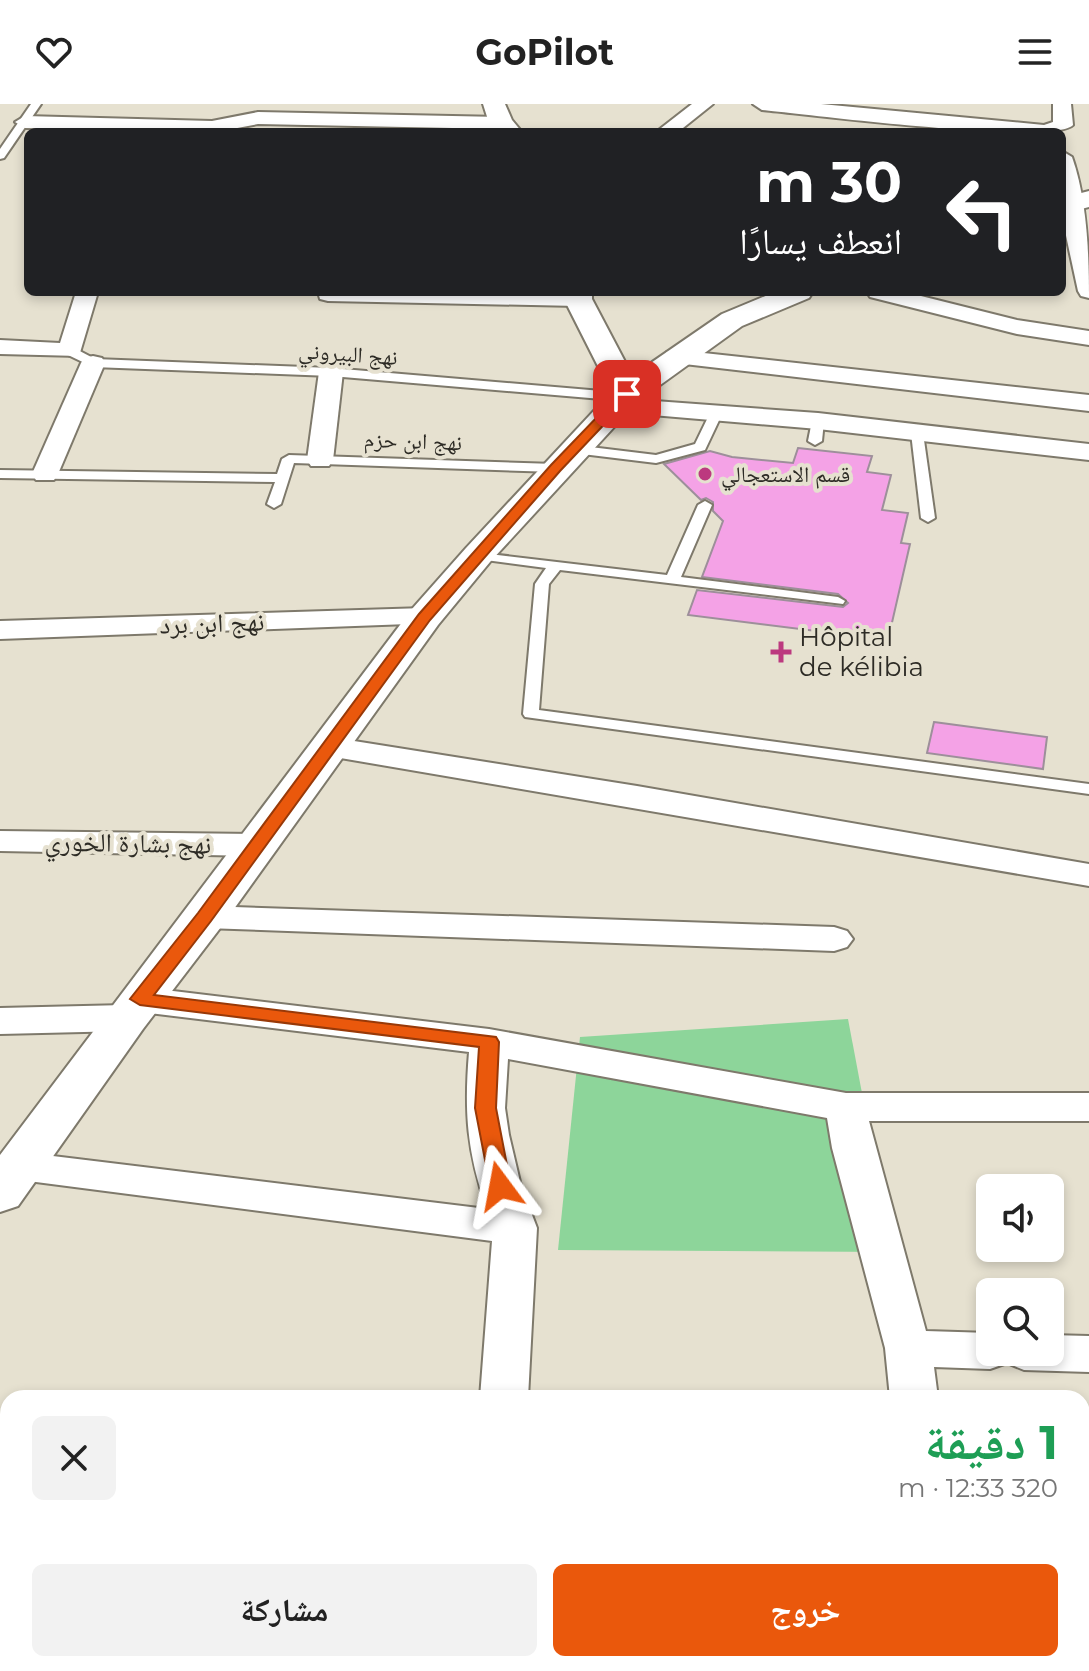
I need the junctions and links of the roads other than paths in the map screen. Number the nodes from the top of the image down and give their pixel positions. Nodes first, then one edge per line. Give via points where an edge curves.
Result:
1 (36, 104) edge
2 (105, 104) edge
3 (704, 104) edge
4 (762, 104) edge
5 (1062, 104) edge
6 (877, 110) edge
7 (290, 111) edge
8 (502, 120) edge
9 (25, 122) junction
10 (92, 123) junction
11 (321, 126) edge
12 (137, 128) edge
13 (179, 128) edge
14 (671, 128) edge
15 (1014, 128) edge
16 (1055, 128) edge
17 (0, 156) edge
18 (1066, 167) edge
19 (1074, 203) edge
20 (1089, 291) edge
21 (87, 296) edge
22 (578, 296) edge
23 (789, 296) edge
24 (894, 296) edge
25 (1089, 338) edge
26 (0, 347) edge
27 (82, 357) junction
28 (676, 357) junction
29 (331, 372) junction
30 (622, 399) junction
31 (1089, 403) edge
32 (716, 414) junction
33 (917, 433) junction
34 (1089, 452) edge
35 (565, 458) junction
36 (320, 460) junction
37 (0, 474) edge
38 (45, 474) junction
39 (283, 478) junction
40 (274, 504) dead end
41 (705, 505) dead end
42 (928, 518) dead end
43 (478, 555) junction
44 (555, 566) junction
45 (672, 580) junction
46 (838, 601) dead end
47 (425, 617) junction
48 (0, 630) edge
49 (329, 747) junction
50 (1089, 789) edge
51 (0, 841) edge
52 (256, 845) junction
53 (1089, 875) edge
54 (205, 917) junction
55 (834, 939) dead end
56 (133, 1008) junction
57 (0, 1021) edge
58 (489, 1042) junction
59 (846, 1107) junction
60 (1089, 1107) edge
61 (10, 1180) edge
62 (515, 1228) junction
63 (908, 1348) junction
64 (976, 1350) edge
65 (1064, 1353) edge
66 (1089, 1354) edge
67 (505, 1390) edge
68 (913, 1390) edge

1 - 9 lane
2 - 10 street
3 - 14 street
4 - 6 street
5 - 16 street via 1063,125
6 - 15 street
7 - 11 street
7 - 13 street via 212,127
8 - 11 street
9 - 10 street
9 - 17 lane
10 - 12 street
18 - 19 street
19 - 20 street
21 - 27 street
22 - 30 main road
23 - 28 main road via 732,320
24 - 25 street via 1017,327
26 - 27 street
27 - 29 lane, نهج البيروني
27 - 38 street
28 - 30 main road
28 - 31 street
29 - 30 lane, نهج البيروني
29 - 36 street
30 - 32 street
30 - 35 main road
32 - 33 street via 817,431
32 - 35 lane, نهج ابن حزم via 700,447 643,458
33 - 34 street
33 - 42 lane
35 - 36 lane, نهج ابن حزم
35 - 43 main road
36 - 39 lane, نهج ابن حزم via 289,459
37 - 38 lane
38 - 39 lane
39 - 40 lane
41 - 45 lane
43 - 44 lane
43 - 47 main road
44 - 45 lane
44 - 50 lane via 542,584 531,714
45 - 46 lane
47 - 48 street, نهج ابن برد
47 - 49 main road
49 - 52 main road
49 - 53 street
51 - 52 street, نهج بشارة الخوري
52 - 54 main road
54 - 55 street
54 - 56 main road
56 - 57 street
56 - 58 street
56 - 61 main road
58 - 59 street
58 - 62 street via 488,1135
59 - 60 street
59 - 63 street
61 - 62 street via 189,1190
62 - 67 street
63 - 64 street
63 - 68 street
65 - 66 street

